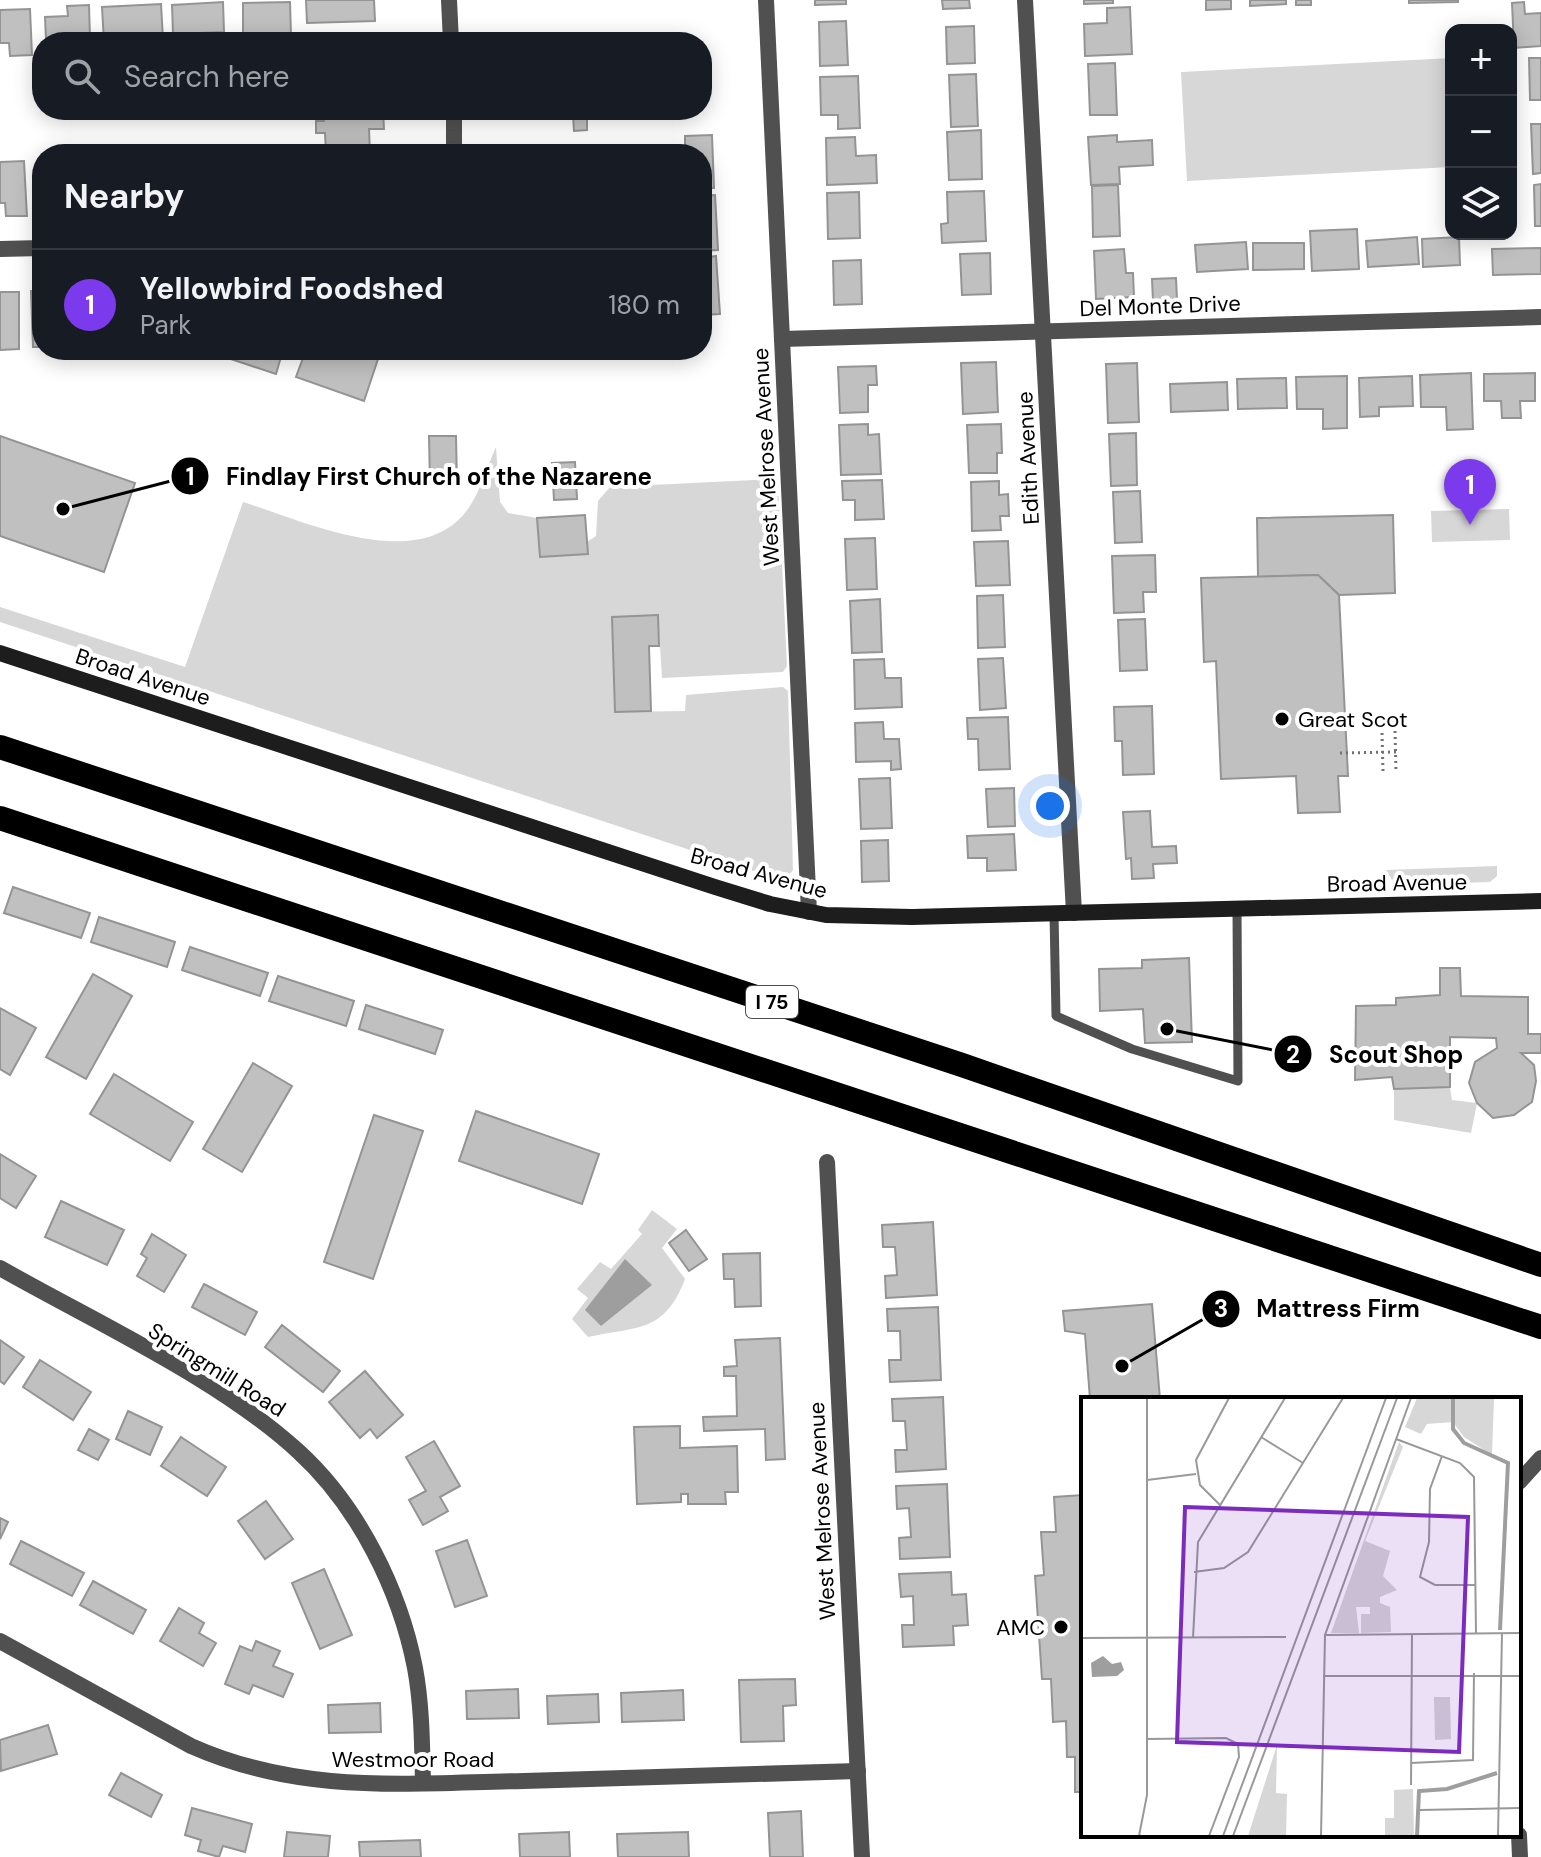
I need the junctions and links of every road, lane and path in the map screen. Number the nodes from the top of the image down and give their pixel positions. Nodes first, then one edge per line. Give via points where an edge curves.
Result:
1 (449, 0) edge
2 (766, 0) edge
3 (1025, 0) edge
4 (451, 32) edge
5 (454, 120) edge
6 (454, 144) edge
7 (32, 248) edge
8 (0, 249) edge
9 (1541, 317) edge
10 (1044, 332) junction
11 (782, 339) junction
12 (0, 653) edge
13 (1395, 731) dead end
14 (1382, 733) dead end
15 (0, 747) edge
16 (1383, 752) junction
17 (1396, 752) junction
18 (1340, 753) dead end
19 (1383, 772) dead end
20 (1396, 772) dead end
21 (0, 818) edge
22 (1541, 901) edge
23 (1237, 909) junction
24 (809, 912) junction
25 (1054, 913) junction
26 (1074, 913) junction
27 (827, 1162) dead end
28 (1541, 1265) edge
29 (0, 1268) edge
30 (1541, 1327) edge
31 (1541, 1458) edge
32 (1521, 1480) edge
33 (0, 1641) edge
34 (858, 1771) junction
35 (423, 1783) junction
36 (1519, 1837) edge
37 (862, 1857) edge
38 (1520, 1857) edge

1 - 4 street
2 - 11 street, West Melrose Avenue
3 - 10 street, Edith Avenue
5 - 6 street
7 - 8 street
9 - 10 street, Del Monte Drive
10 - 11 street, Del Monte Drive
10 - 26 street, Edith Avenue
11 - 24 street, West Melrose Avenue
12 - 24 main road, Broad Avenue via 715,887
13 - 17 path
14 - 16 path
15 - 28 highway, I 75 via 962,1065
16 - 17 path
16 - 18 path
16 - 19 path
17 - 20 path
21 - 30 highway
22 - 23 main road, Broad Avenue
23 - 25 lane via 1238,1081 1132,1049 1056,1016
23 - 26 main road, Broad Avenue
24 - 25 main road, Broad Avenue via 898,917
25 - 26 main road, Broad Avenue
27 - 34 street, West Melrose Avenue
29 - 35 street, Springmill Road via 244,1408 320,1473 361,1532 399,1610 419,1694
31 - 32 street
33 - 35 street, Westmoor Road via 140,1721 223,1760 269,1774 347,1785
34 - 35 street, Westmoor Road
34 - 37 street, West Melrose Avenue
36 - 38 street

